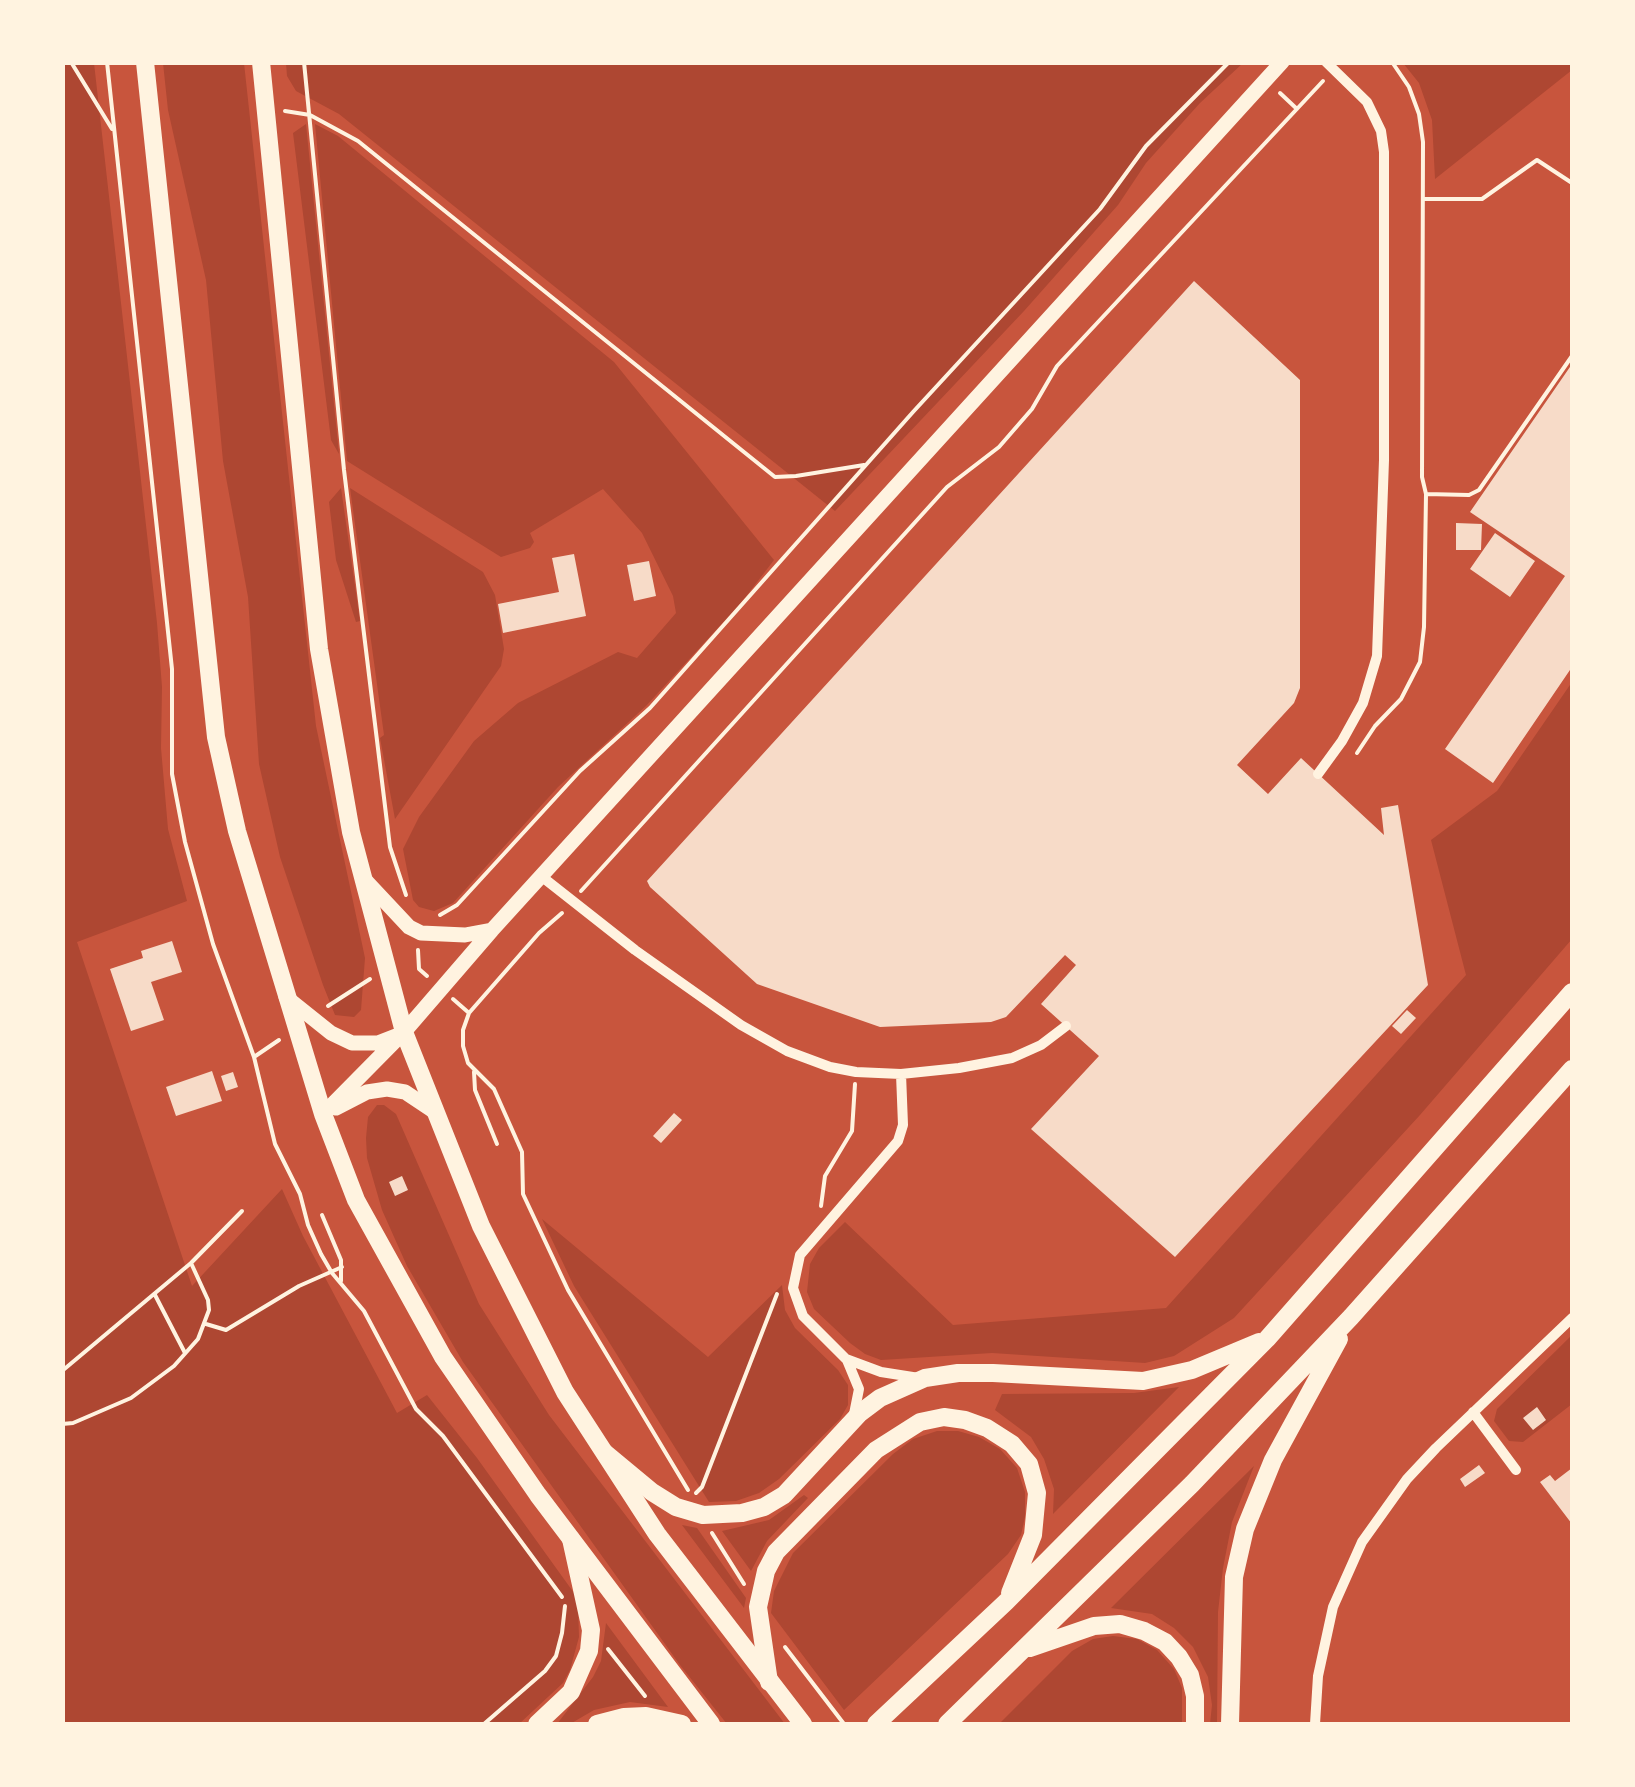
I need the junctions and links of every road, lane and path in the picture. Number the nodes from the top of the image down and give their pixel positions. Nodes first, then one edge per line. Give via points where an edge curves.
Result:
1 (71, 62) edge
2 (107, 62) edge
3 (145, 62) edge
4 (261, 62) edge
5 (304, 62) edge
6 (1229, 62) edge
7 (1282, 62) edge
8 (1392, 62) edge
9 (1330, 66) edge
10 (265, 112) junction
11 (310, 114) junction
12 (114, 134) junction
13 (1572, 183) edge
14 (1423, 199) junction
15 (1572, 356) edge
16 (866, 464) junction
17 (1426, 494) junction
18 (1357, 754) dead end
19 (1318, 774) dead end
20 (362, 876) junction
21 (541, 876) junction
22 (407, 899) dead end
23 (571, 902) junction
24 (492, 930) junction
25 (422, 934) junction
26 (386, 970) junction
27 (440, 989) junction
28 (1572, 992) edge
29 (469, 1013) junction
30 (302, 1022) junction
31 (1066, 1026) dead end
32 (404, 1032) junction
33 (254, 1057) junction
34 (1572, 1069) edge
35 (474, 1072) junction
36 (901, 1074) junction
37 (432, 1110) junction
38 (324, 1114) junction
39 (497, 1144) dead end
40 (242, 1211) dead end
41 (322, 1215) dead end
42 (191, 1264) junction
43 (342, 1267) junction
44 (332, 1271) junction
45 (341, 1281) junction
46 (155, 1295) junction
47 (1351, 1317) junction
48 (1572, 1318) edge
49 (206, 1324) junction
50 (1267, 1338) junction
51 (186, 1354) junction
52 (846, 1359) junction
53 (62, 1371) edge
54 (925, 1378) junction
55 (1473, 1412) junction
56 (852, 1422) junction
57 (62, 1424) edge
58 (605, 1453) junction
59 (714, 1456) dead end
60 (1516, 1470) dead end
61 (702, 1487) dead end
62 (703, 1515) junction
63 (571, 1539) junction
64 (566, 1601) junction
65 (1006, 1602) junction
66 (758, 1607) junction
67 (591, 1630) junction
68 (782, 1644) dead end
69 (1025, 1650) junction
70 (769, 1682) junction
71 (647, 1698) dead end
72 (484, 1724) edge
73 (537, 1724) edge
74 (597, 1724) edge
75 (682, 1724) edge
76 (711, 1724) edge
77 (803, 1724) edge
78 (844, 1724) edge
79 (876, 1724) edge
80 (947, 1724) edge
81 (1196, 1724) edge
82 (1230, 1724) edge
83 (1315, 1724) edge

1 - 12 path
2 - 12 path
3 - 30 main road via 216,736 286,998
4 - 10 main road
5 - 11 path
6 - 16 path via 1146,146 1100,209
7 - 21 main road
8 - 14 path via 1419,114
9 - 19 street via 1367,102 1384,152 1380,633 1363,703
9 - 23 path via 1057,366 999,447 947,488
10 - 11 path
10 - 20 main road via 319,649
11 - 16 path via 358,141 776,476
11 - 22 path via 387,828
12 - 33 path via 172,669 172,774 213,944
13 - 14 path via 1537,160 1482,200
14 - 17 path
15 - 17 path via 1479,490
16 - 25 path via 650,708 580,771 457,905 426,916
17 - 18 path via 1420,662
20 - 25 main road
20 - 26 main road
21 - 23 street
21 - 24 main road
23 - 29 path
23 - 36 street via 715,1008 787,1051 843,1070
24 - 25 main road
24 - 27 main road
26 - 27 path via 419,948 419,969
26 - 30 path
26 - 32 main road
27 - 29 path
27 - 32 main road
28 - 50 main road
29 - 35 path via 463,1046
30 - 32 main road via 352,1042 378,1043
30 - 33 path
30 - 38 main road
31 - 36 street via 1012,1058
32 - 37 main road
32 - 38 main road
33 - 44 path via 275,1144
34 - 47 main road
35 - 39 path
35 - 62 path via 494,1089 522,1152 523,1194 568,1290
36 - 52 street via 898,1142 810,1241 795,1270 802,1316
37 - 38 main road via 386,1088
37 - 58 main road via 538,1344
38 - 63 main road via 356,1200 443,1357
40 - 42 path
41 - 43 path
42 - 46 path
42 - 49 path via 208,1300
43 - 44 path
43 - 45 path
44 - 45 path
44 - 49 path via 226,1330
45 - 64 path via 416,1409
46 - 51 path
46 - 53 path
47 - 69 main road
47 - 82 main road via 1244,1528 1234,1576
48 - 55 street
49 - 51 path
50 - 54 main road via 1192,1370 1142,1381 993,1373
50 - 65 main road
51 - 57 path via 131,1398
52 - 54 street
52 - 56 street via 859,1389
54 - 56 main road via 880,1398
55 - 60 street
55 - 83 street via 1407,1478 1362,1542 1333,1607
56 - 62 main road via 764,1507
58 - 62 main road via 664,1499
58 - 70 main road via 648,1522
59 - 61 path
62 - 66 path
63 - 67 main road
63 - 76 main road
64 - 67 path
64 - 72 path via 556,1656
65 - 66 main road via 1033,1535 1037,1493 1029,1464 986,1428 944,1417 920,1422 876,1450 790,1536 766,1571
65 - 79 main road
66 - 70 main road
67 - 71 path
67 - 73 main road via 571,1692
68 - 78 path
69 - 80 main road
69 - 81 main road via 1094,1626 1144,1631 1165,1642 1190,1675
70 - 77 main road
74 - 75 main road via 624,1716

